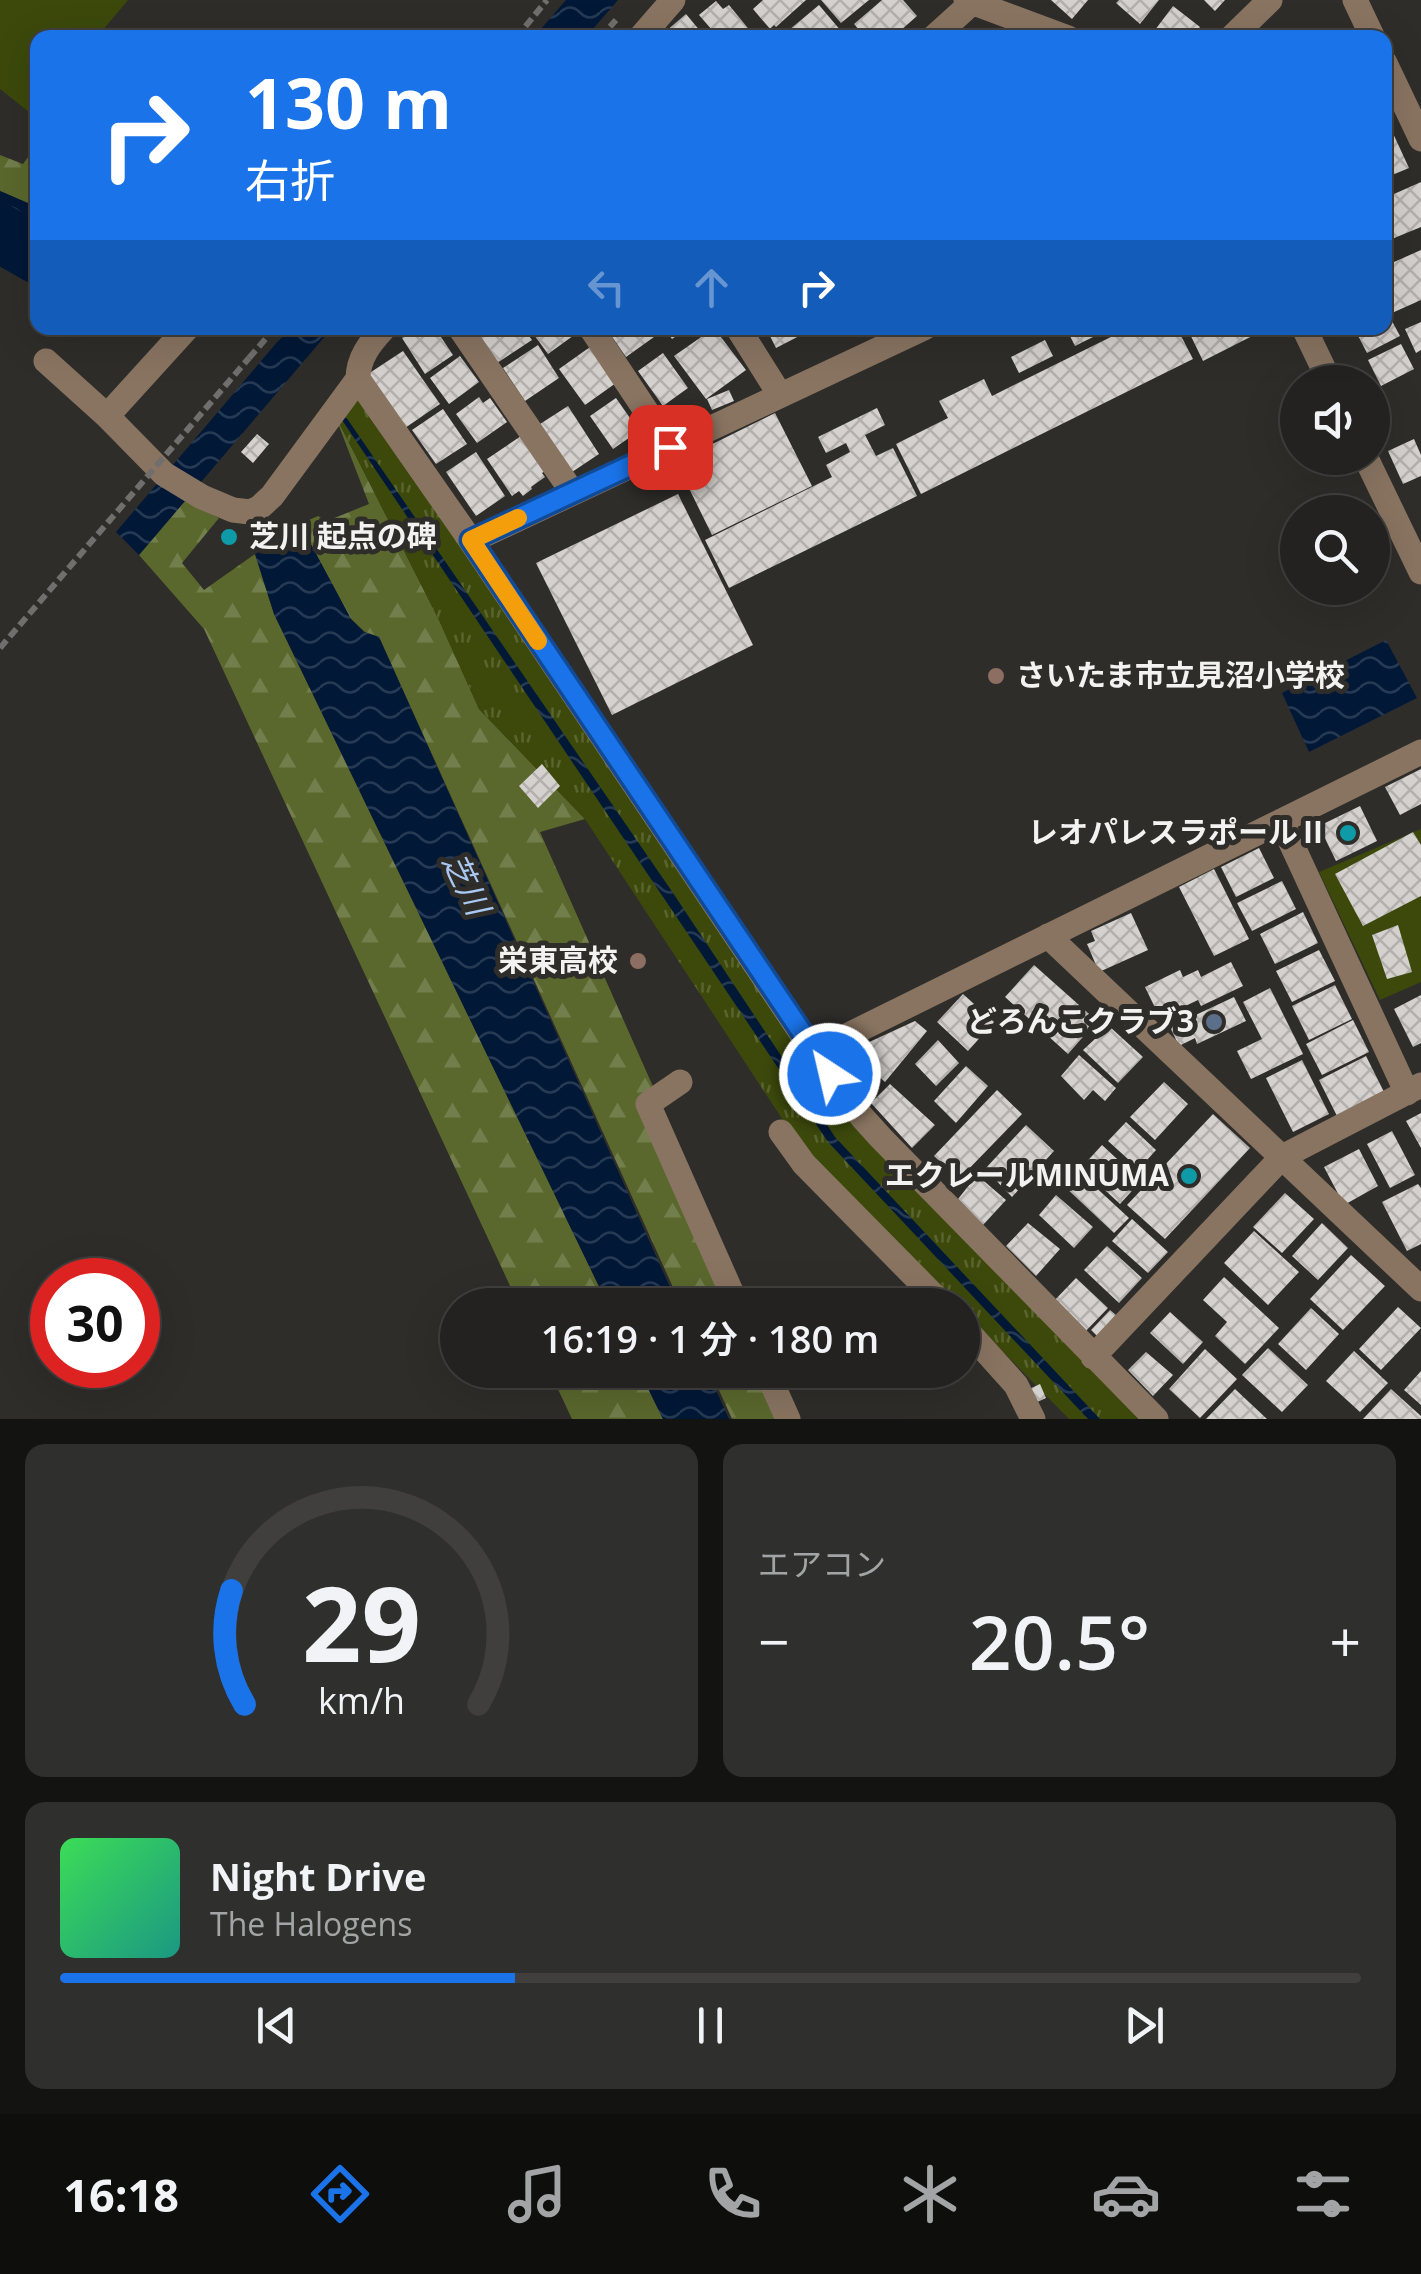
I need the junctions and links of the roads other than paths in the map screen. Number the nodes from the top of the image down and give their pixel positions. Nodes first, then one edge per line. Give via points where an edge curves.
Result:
1 (673, 0) edge
2 (1270, 0) edge
3 (1355, 0) edge
4 (971, 1) edge
5 (647, 30) edge
6 (941, 30) edge
7 (1047, 30) edge
8 (1240, 30) edge
9 (1369, 30) edge
10 (1392, 78) edge
11 (1421, 138) edge
12 (182, 335) edge
13 (377, 335) edge
14 (465, 335) edge
15 (596, 335) edge
16 (742, 335) edge
17 (909, 335) edge
18 (1307, 335) edge
19 (46, 360) dead end
20 (1322, 365) edge
21 (358, 379) junction
22 (780, 395) junction
23 (107, 416) junction
24 (670, 447) junction
25 (1376, 475) edge
26 (573, 492) junction
27 (1413, 537) edge
28 (471, 540) junction
29 (1421, 572) edge
30 (1421, 752) edge
31 (1281, 821) junction
32 (1048, 936) junction
33 (814, 1052) junction
34 (680, 1082) dead end
35 (1414, 1089) edge
36 (781, 1132) dead end
37 (1282, 1157) junction
38 (729, 1288) edge
39 (926, 1288) edge
40 (1421, 1289) edge
41 (980, 1345) edge
42 (1093, 1357) junction
43 (774, 1388) edge
44 (788, 1419) edge
45 (1033, 1419) edge
46 (1156, 1419) edge

1 - 5 street
2 - 8 street
3 - 9 street
4 - 6 street
4 - 7 street
10 - 11 street
12 - 23 street
13 - 21 street
14 - 26 street
15 - 24 street
16 - 22 street
17 - 22 street
18 - 20 street
19 - 23 street
21 - 23 street via 281,484 250,512 202,497 164,474
21 - 28 street
22 - 24 street
24 - 26 street
25 - 27 street
26 - 28 street
27 - 29 street
28 - 33 street
30 - 31 street
31 - 32 street
31 - 35 street
32 - 33 street
32 - 37 street
33 - 42 street via 871,1128
34 - 38 street via 648,1104
35 - 37 street
36 - 39 street
37 - 40 street
37 - 42 street
41 - 45 street via 1016,1385
42 - 46 street
43 - 44 street

